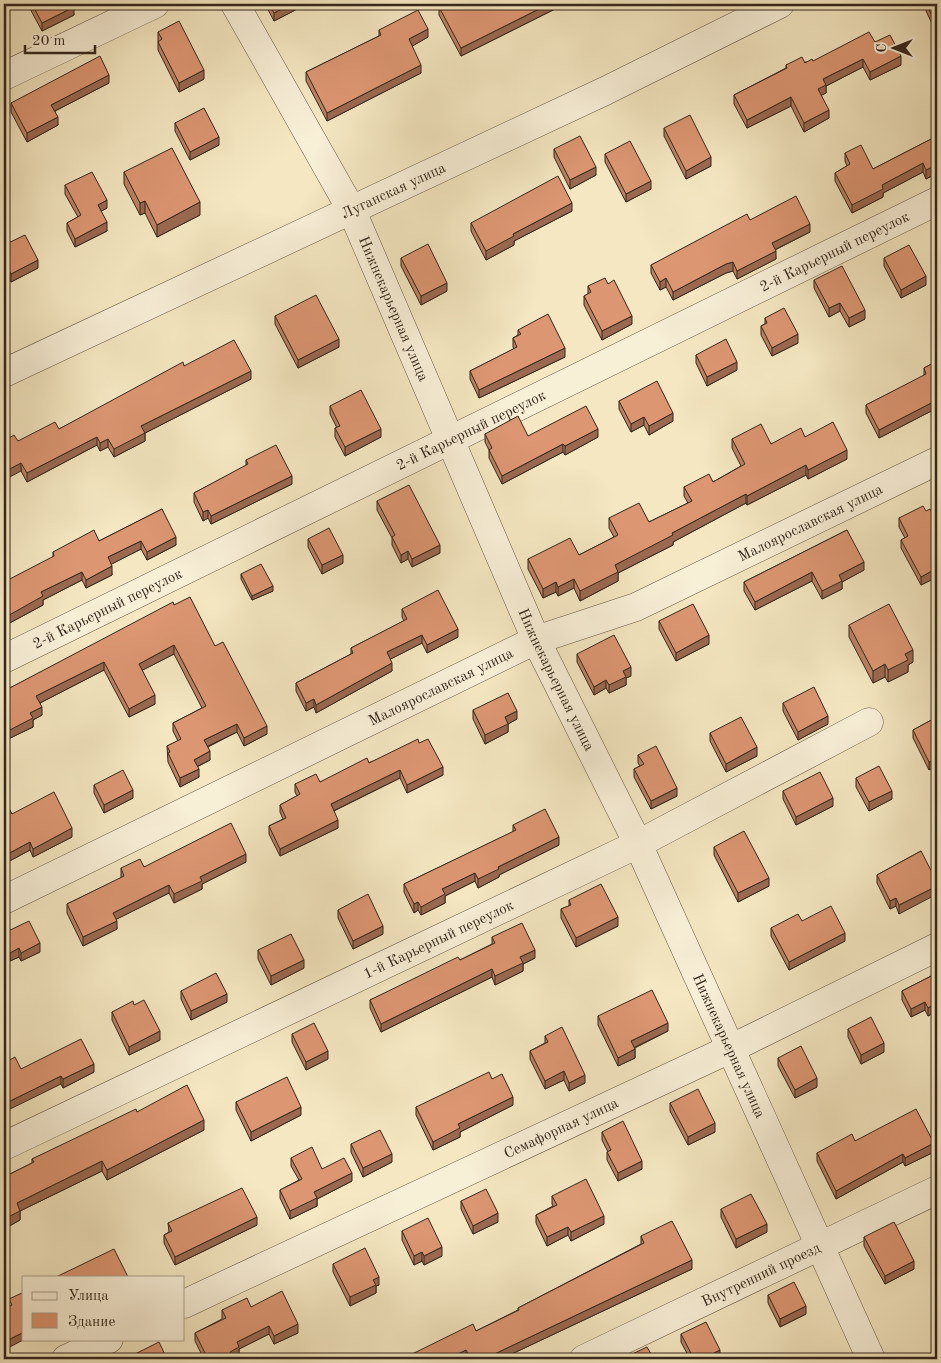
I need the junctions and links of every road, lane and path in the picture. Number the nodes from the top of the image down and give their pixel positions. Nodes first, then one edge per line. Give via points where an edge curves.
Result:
1 (155, 4) edge
2 (235, 4) edge
3 (780, 4) edge
4 (4, 76) edge
5 (937, 201) edge
6 (352, 211) junction
7 (4, 373) edge
8 (450, 440) junction
9 (937, 461) edge
10 (536, 640) junction
11 (4, 660) edge
12 (869, 722) dead end
13 (638, 844) junction
14 (4, 900) edge
15 (937, 947) edge
16 (732, 1048) junction
17 (4, 1146) edge
18 (937, 1190) edge
19 (820, 1248) junction
20 (185, 1304) edge
21 (107, 1340) edge
22 (66, 1359) edge
23 (584, 1359) edge
24 (871, 1359) edge

1 - 4 street
2 - 6 street, Нижнекарьерная улица
3 - 6 street, Луганская улица via 606,91
5 - 8 street, 2-й Карьерный переулок
6 - 7 street, Луганская улица
6 - 8 street, Нижнекарьерная улица
8 - 10 street, Нижнекарьерная улица
8 - 11 street, 2-й Карьерный переулок
9 - 10 street, Малоярославская улица via 636,607
10 - 13 street, Нижнекарьерная улица
10 - 14 street, Малоярославская улица
12 - 13 street, 1-й Карьерный переулок
13 - 16 street, Нижнекарьерная улица
13 - 17 street, 1-й Карьерный переулок
15 - 16 street, Семафорная улица
16 - 19 street, Нижнекарьерная улица
16 - 20 street, Семафорная улица
18 - 19 street, Внутренний проезд
19 - 23 street, Внутренний проезд
19 - 24 street, Нижнекарьерная улица
21 - 22 street

